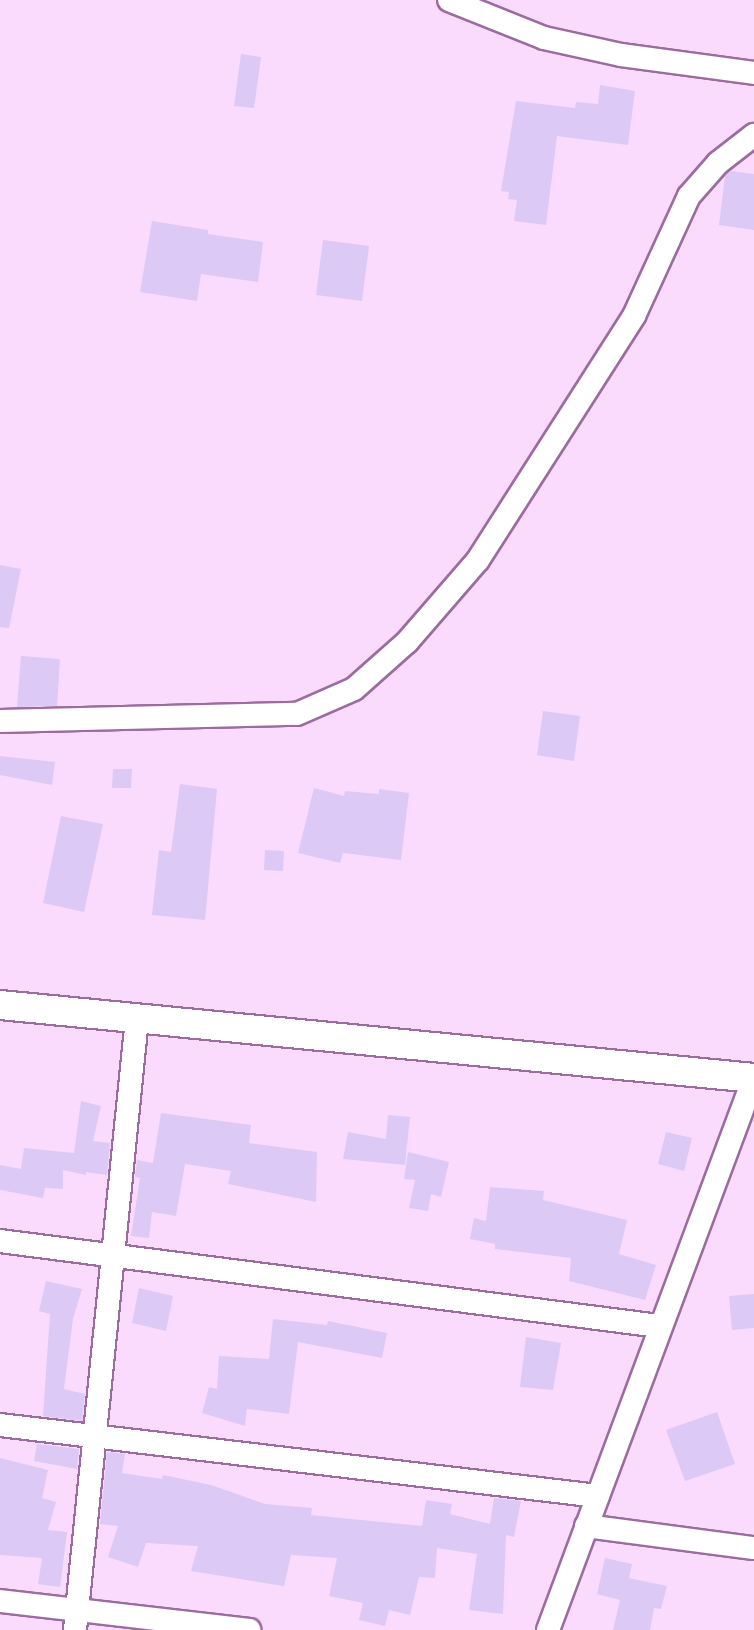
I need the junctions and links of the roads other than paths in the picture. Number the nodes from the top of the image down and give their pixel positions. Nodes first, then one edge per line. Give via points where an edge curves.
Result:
1 (449, 0) edge
2 (754, 73) edge
3 (754, 135) edge
4 (0, 721) edge
5 (0, 1005) edge
6 (137, 1019) junction
7 (754, 1078) edge
8 (0, 1241) edge
9 (115, 1254) junction
10 (659, 1326) junction
11 (0, 1425) edge
12 (96, 1437) junction
13 (598, 1496) junction
14 (586, 1526) junction
15 (754, 1548) edge
16 (0, 1601) edge
17 (77, 1620) edge
18 (249, 1630) edge
19 (548, 1630) edge

1 - 2 street via 544,38 621,55
3 - 4 street via 718,163 689,196 634,316 478,560 407,642 354,689 297,714
5 - 6 street
6 - 7 street
6 - 9 street
7 - 10 street
8 - 9 street
9 - 10 street
9 - 12 street
10 - 13 street
11 - 12 street
12 - 13 street
12 - 17 street
13 - 14 street
14 - 15 street
14 - 19 street
16 - 17 street
17 - 18 street

